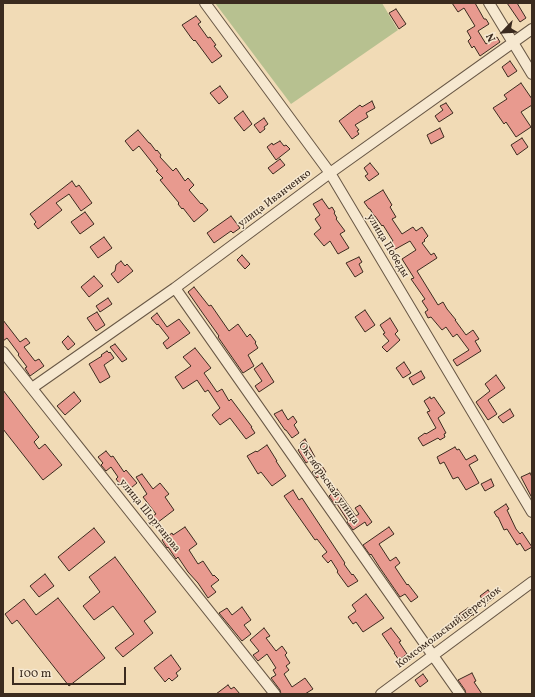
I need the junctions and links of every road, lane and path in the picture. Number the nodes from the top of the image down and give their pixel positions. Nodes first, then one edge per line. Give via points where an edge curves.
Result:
1 (205, 3) edge
2 (488, 3) edge
3 (532, 29) edge
4 (513, 42) junction
5 (532, 74) edge
6 (330, 172) junction
7 (175, 288) junction
8 (3, 352) edge
9 (32, 388) junction
10 (532, 512) edge
11 (532, 582) edge
12 (434, 655) junction
13 (275, 694) edge
14 (381, 694) edge
15 (460, 694) edge

1 - 6 street, улица Победы
2 - 4 street
3 - 4 street, улица Иванченко
4 - 5 street
4 - 6 street, улица Иванченко
6 - 7 street, улица Иванченко
6 - 10 street, улица Победы
7 - 9 street, улица Иванченко
7 - 12 street, Октябрьская улица
8 - 9 street, улица Шортанова
9 - 13 street, улица Шортанова
11 - 12 street, Комсомольский переулок
12 - 14 street, Комсомольский переулок
12 - 15 street, Октябрьская улица

